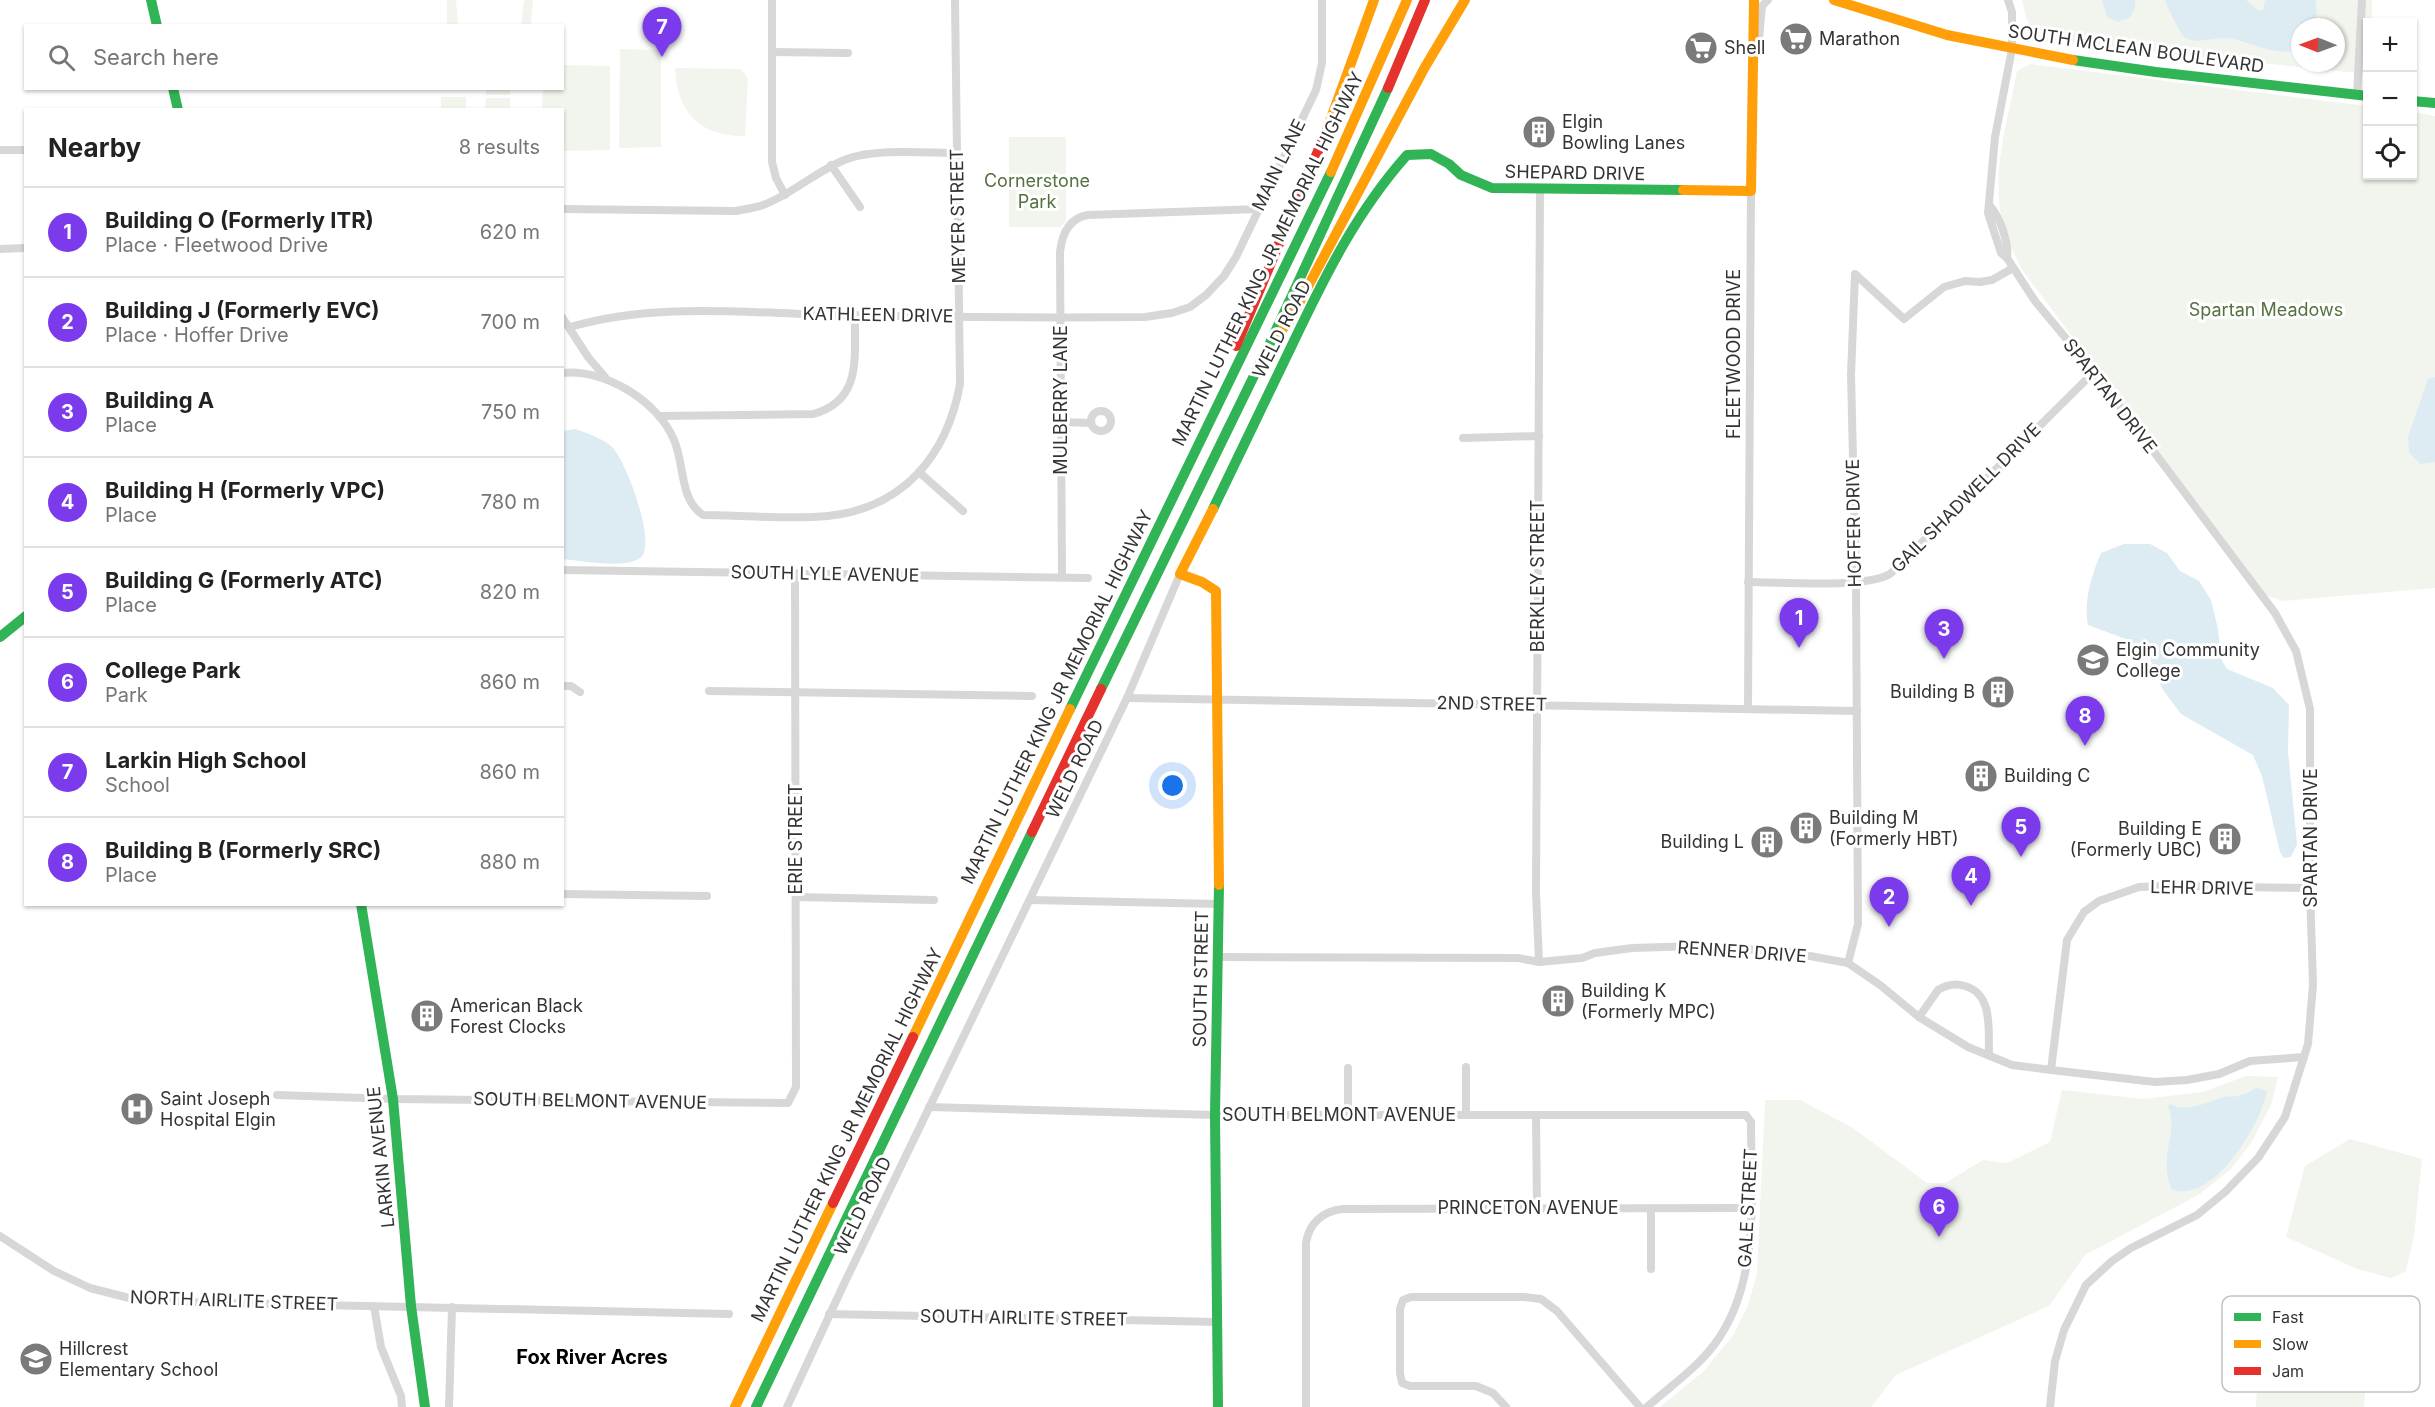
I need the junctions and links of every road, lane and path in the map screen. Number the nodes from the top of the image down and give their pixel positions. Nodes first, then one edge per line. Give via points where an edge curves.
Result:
1 (152, 0) edge
2 (772, 0) edge
3 (955, 0) edge
4 (1322, 0) edge
5 (1374, 0) edge
6 (1407, 0) edge
7 (1425, 0) edge
8 (1463, 0) edge
9 (1754, 0) edge
10 (1768, 0) edge
11 (1834, 0) edge
12 (2008, 0) edge
13 (2362, 0) edge
14 (158, 24) edge
15 (1754, 45) junction
16 (2012, 49) junction
17 (772, 52) junction
18 (848, 53) dead end
19 (173, 90) edge
20 (2362, 95) edge
21 (2417, 101) edge
22 (2435, 103) edge
23 (178, 108) edge
24 (0, 150) edge
25 (24, 150) edge
26 (958, 153) junction
27 (1407, 154) joint
28 (831, 165) junction
29 (1540, 190) junction
30 (1751, 191) junction
31 (785, 195) junction
32 (860, 207) dead end
33 (564, 209) edge
34 (1258, 210) junction
35 (24, 248) edge
36 (0, 249) edge
37 (2013, 268) junction
38 (1186, 308) joint
39 (855, 315) junction
40 (959, 316) junction
41 (1060, 318) junction
42 (564, 320) edge
43 (570, 327) junction
44 (1270, 343) junction
45 (2094, 372) junction
46 (564, 373) edge
47 (605, 378) junction
48 (659, 416) junction
49 (1062, 422) junction
50 (1092, 423) dead end
51 (1539, 436) junction
52 (1463, 438) dead end
53 (1192, 454) junction
54 (919, 472) junction
55 (963, 512) dead end
56 (564, 570) edge
57 (795, 573) junction
58 (1180, 574) junction
59 (1062, 577) junction
60 (1088, 578) dead end
61 (1749, 582) junction
62 (1856, 582) junction
63 (24, 618) edge
64 (0, 637) edge
65 (564, 686) edge
66 (709, 691) dead end
67 (580, 692) dead end
68 (795, 692) junction
69 (1032, 696) dead end
70 (1127, 698) junction
71 (1217, 699) junction
72 (1537, 705) junction
73 (1748, 709) junction
74 (1857, 711) junction
75 (2310, 888) junction
76 (564, 894) edge
77 (707, 896) dead end
78 (796, 897) junction
79 (934, 900) dead end
80 (1030, 900) junction
81 (1219, 904) junction
82 (361, 906) edge
83 (1217, 957) junction
84 (1539, 962) junction
85 (1848, 963) junction
86 (1919, 1017) junction
87 (1989, 1055) junction
88 (2304, 1058) junction
89 (1466, 1066) dead end
90 (1348, 1068) dead end
91 (2051, 1070) junction
92 (278, 1095) dead end
93 (393, 1099) junction
94 (788, 1103) joint
95 (929, 1107) junction
96 (1215, 1115) junction
97 (1348, 1115) junction
98 (1466, 1115) junction
99 (1536, 1115) junction
100 (1749, 1116) joint
101 (1537, 1208) junction
102 (1751, 1208) junction
103 (1651, 1209) junction
104 (0, 1236) edge
105 (1651, 1269) dead end
106 (374, 1306) junction
107 (411, 1306) junction
108 (452, 1307) junction
109 (729, 1314) dead end
110 (829, 1314) junction
111 (1218, 1322) junction
112 (402, 1407) edge
113 (425, 1407) edge
114 (449, 1407) edge
115 (735, 1407) edge
116 (756, 1407) edge
117 (787, 1407) edge
118 (1218, 1407) edge
119 (1306, 1407) edge
120 (1506, 1407) edge
121 (1640, 1407) edge
122 (1647, 1407) edge
123 (2050, 1407) edge

1 - 14 main road
2 - 17 street
3 - 26 street, MEYER STREET
4 - 34 street, MAIN LANE via 1319,81
5 - 53 main road via 1291,220
6 - 53 main road, MARTIN LUTHER KING JR MEMORIAL HIGHWAY via 1345,143
7 - 44 main road, MARTIN LUTHER KING JR MEMORIAL HIGHWAY
8 - 44 main road via 1289,322
9 - 15 main road, FLEETWOOD DRIVE
10 - 15 street via 1762,6 1760,39
11 - 16 main road, SOUTH MCLEAN BOULEVARD via 1946,35
12 - 16 street, SPARTAN DRIVE via 2012,12
13 - 20 street
15 - 30 main road, FLEETWOOD DRIVE
16 - 20 main road, SOUTH MCLEAN BOULEVARD via 2090,63
16 - 37 street, SPARTAN DRIVE via 1995,137 1988,213 2001,253
17 - 18 street
17 - 31 street via 772,162
19 - 23 main road
21 - 22 main road
24 - 25 street
26 - 28 street via 868,154
26 - 40 street, MEYER STREET
27 - 29 main road, SHEPARD DRIVE via 1431,154 1461,175 1492,188
27 - 58 main road, WELD ROAD via 1353,226
28 - 31 street
28 - 32 street
29 - 30 main road, SHEPARD DRIVE
29 - 51 street, BERKLEY STREET
30 - 61 street, FLEETWOOD DRIVE
31 - 33 street via 762,206 736,211
34 - 38 street, MAIN LANE via 1230,267 1206,295
34 - 41 street, MULBERRY LANE via 1088,214 1078,218 1062,236 1059,252
35 - 36 street
37 - 45 street, SPARTAN DRIVE
37 - 62 street, HOFFER DRIVE via 1992,280 1944,287 1904,319 1855,274 1851,375
38 - 41 street, KATHLEEN DRIVE via 1145,317
39 - 40 street, KATHLEEN DRIVE
39 - 43 street, KATHLEEN DRIVE via 654,311
39 - 48 street via 854,375 845,395 828,408 813,414
40 - 41 street, KATHLEEN DRIVE
40 - 54 street, MEYER STREET via 961,371 954,414 944,438
41 - 49 street, MULBERRY LANE
42 - 43 street
43 - 47 street
44 - 116 main road, MARTIN LUTHER KING JR MEMORIAL HIGHWAY
45 - 62 street, GAIL SHADWELL DRIVE via 1890,574 1879,580
45 - 75 street, SPARTAN DRIVE via 2275,614 2296,651 2310,709
46 - 47 street
47 - 48 street, MEYER STREET via 629,391
48 - 54 street, MEYER STREET via 674,438 690,502 704,515 828,516 880,501
49 - 50 street
49 - 59 street, MULBERRY LANE
51 - 52 street
51 - 72 street, BERKLEY STREET
53 - 115 main road, MARTIN LUTHER KING JR MEMORIAL HIGHWAY
54 - 55 street
56 - 57 street, SOUTH LYLE AVENUE
57 - 59 street, SOUTH LYLE AVENUE
57 - 68 street, ERIE STREET
58 - 70 street, WELD ROAD
58 - 71 main road, SOUTH STREET via 1216,591
59 - 60 street, SOUTH LYLE AVENUE
61 - 62 street, GAIL SHADWELL DRIVE
61 - 73 street, FLEETWOOD DRIVE
62 - 74 street, HOFFER DRIVE
63 - 64 main road
65 - 67 street
66 - 68 street
68 - 69 street
68 - 78 street, ERIE STREET
70 - 71 street, 2ND STREET
70 - 80 street, WELD ROAD
71 - 72 street, 2ND STREET
71 - 81 main road, SOUTH STREET
72 - 73 street, 2ND STREET
72 - 84 street, BERKLEY STREET
73 - 74 street, 2ND STREET
74 - 85 street, HOFFER DRIVE via 1858,924
75 - 88 street, SPARTAN DRIVE via 2313,985
75 - 91 street, LEHR DRIVE via 2143,887 2099,901 2085,912 2067,940
76 - 77 street
78 - 79 street
78 - 94 street, ERIE STREET via 796,1087
80 - 81 street
80 - 95 street, WELD ROAD
81 - 83 main road, SOUTH STREET
82 - 93 main road, LARKIN AVENUE
83 - 84 street, RENNER DRIVE via 1518,958
83 - 96 main road, SOUTH STREET
84 - 85 street, RENNER DRIVE via 1632,948 1697,946 1788,952
85 - 86 street, RENNER DRIVE
86 - 87 street, RENNER DRIVE
86 - 87 street via 1942,987 1958,984 1974,989 1987,1007
87 - 91 street, RENNER DRIVE via 2012,1065
88 - 91 street, RENNER DRIVE via 2250,1061 2219,1074 2155,1082
88 - 123 street, SPARTAN DRIVE via 2285,1117 2258,1158 2197,1215 2131,1248 2086,1285 2064,1330 2055,1361
89 - 98 street
90 - 97 street
92 - 93 street, SOUTH BELMONT AVENUE
93 - 94 street, SOUTH BELMONT AVENUE
93 - 107 main road, LARKIN AVENUE
95 - 96 street, SOUTH BELMONT AVENUE
95 - 110 street, WELD ROAD
96 - 97 street, SOUTH BELMONT AVENUE
96 - 111 main road, SOUTH STREET
97 - 98 street, SOUTH BELMONT AVENUE
98 - 99 street, SOUTH BELMONT AVENUE
99 - 100 street, SOUTH BELMONT AVENUE
99 - 101 street
100 - 102 street, GALE STREET
101 - 103 street, PRINCETON AVENUE
101 - 119 street, PRINCETON AVENUE via 1343,1209 1326,1213 1311,1227 1306,1243
102 - 103 street, PRINCETON AVENUE
102 - 122 street, GALE STREET via 1745,1273 1724,1331 1702,1359
103 - 105 street
104 - 106 street, NORTH AIRLITE STREET via 54,1271 90,1288 141,1301
106 - 107 street, NORTH AIRLITE STREET
106 - 112 street via 381,1347
107 - 108 street
107 - 113 main road, LARKIN AVENUE
108 - 109 street
108 - 114 street
110 - 111 street, SOUTH AIRLITE STREET
110 - 117 street, WELD ROAD
111 - 118 main road, SOUTH STREET
120 - 121 street via 1493,1393 1476,1386 1406,1385 1400,1378 1400,1309 1406,1298 1542,1299 1557,1311

